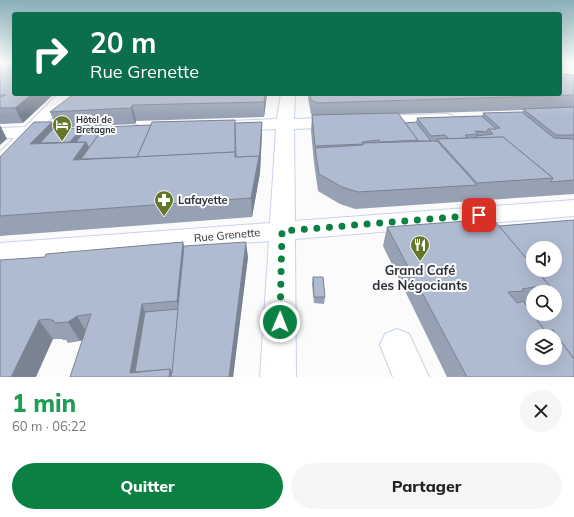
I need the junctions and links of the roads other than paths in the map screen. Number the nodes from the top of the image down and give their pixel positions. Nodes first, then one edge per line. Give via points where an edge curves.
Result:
1 (64, 96) edge
2 (288, 96) edge
3 (464, 119) edge
4 (285, 124) junction
5 (214, 126) edge
6 (151, 128) edge
7 (29, 132) junction
8 (0, 133) edge
9 (0, 164) edge
10 (574, 208) edge
11 (282, 231) junction
12 (0, 253) edge
13 (397, 345) dead end
14 (278, 377) edge
15 (411, 377) edge

1 - 7 street
2 - 4 street
3 - 4 street
4 - 5 street
4 - 11 street
6 - 7 street
7 - 8 street
7 - 9 street
10 - 11 street, Rue Grenette
11 - 12 street, Rue Grenette
11 - 14 street
13 - 15 street

